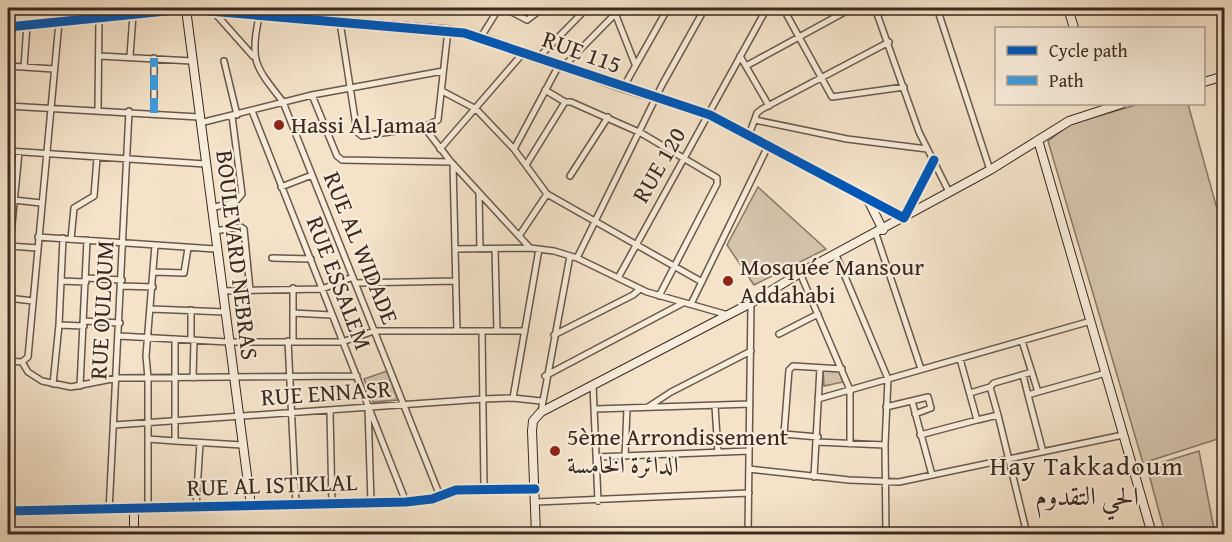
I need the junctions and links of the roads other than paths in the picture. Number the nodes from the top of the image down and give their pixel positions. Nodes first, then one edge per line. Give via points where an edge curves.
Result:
1 (175, 8) edge
2 (226, 8) edge
3 (499, 8) edge
4 (504, 8) edge
5 (543, 8) edge
6 (587, 8) edge
7 (613, 8) edge
8 (621, 8) edge
9 (668, 8) edge
10 (705, 8) edge
11 (767, 8) edge
12 (783, 8) edge
13 (852, 8) edge
14 (875, 8) edge
15 (936, 8) edge
16 (1068, 8) edge
17 (1222, 8) edge
18 (186, 9) edge
19 (211, 10) edge
20 (133, 15) junction
21 (616, 16) junction
22 (99, 17) junction
23 (259, 17) junction
24 (1224, 18) edge
25 (59, 22) junction
26 (340, 22) junction
27 (27, 25) junction
28 (8, 27) edge
29 (1074, 27) edge
30 (448, 30) junction
31 (800, 36) junction
32 (481, 38) junction
33 (889, 42) junction
34 (524, 52) junction
35 (100, 56) junction
36 (130, 56) junction
37 (253, 56) junction
38 (740, 56) junction
39 (539, 57) junction
40 (154, 58) junction
41 (192, 61) junction
42 (224, 61) dead end
43 (635, 64) junction
44 (8, 66) edge
45 (561, 66) junction
46 (746, 66) junction
47 (24, 67) junction
48 (54, 69) junction
49 (443, 71) junction
50 (1224, 76) edge
51 (823, 79) junction
52 (1205, 81) edge
53 (904, 87) junction
54 (351, 88) junction
55 (624, 88) junction
56 (545, 90) junction
57 (442, 91) junction
58 (312, 95) junction
59 (657, 98) junction
60 (283, 102) junction
61 (565, 102) junction
62 (1113, 105) edge
63 (8, 106) edge
64 (769, 106) junction
65 (1096, 107) edge
66 (50, 108) junction
67 (98, 109) junction
68 (477, 109) junction
69 (129, 111) junction
70 (252, 111) junction
71 (154, 113) junction
72 (710, 114) junction
73 (235, 115) junction
74 (609, 117) junction
75 (200, 120) junction
76 (755, 120) junction
77 (424, 127) junction
78 (640, 133) junction
79 (749, 135) junction
80 (1038, 140) junction
81 (768, 146) junction
82 (440, 149) junction
83 (514, 149) junction
84 (927, 149) junction
85 (8, 151) edge
86 (19, 152) junction
87 (46, 154) junction
88 (97, 158) junction
89 (128, 159) junction
90 (684, 160) junction
91 (934, 160) junction
92 (452, 163) junction
93 (205, 164) junction
94 (526, 165) junction
95 (990, 170) junction
96 (312, 175) junction
97 (570, 176) dead end
98 (8, 181) edge
99 (16, 181) junction
100 (281, 186) junction
101 (949, 192) junction
102 (479, 193) junction
103 (546, 194) junction
104 (867, 198) junction
105 (14, 200) junction
106 (41, 203) junction
107 (211, 208) junction
108 (10, 213) edge
109 (904, 218) junction
110 (596, 222) junction
111 (214, 231) junction
112 (880, 232) junction
113 (519, 236) junction
114 (38, 237) junction
115 (63, 238) junction
116 (70, 239) junction
117 (87, 240) junction
118 (124, 242) junction
119 (155, 245) junction
120 (636, 245) junction
121 (8, 246) edge
122 (38, 248) junction
123 (188, 248) junction
124 (530, 248) junction
125 (216, 249) junction
126 (455, 249) junction
127 (480, 249) junction
128 (495, 249) junction
129 (539, 249) junction
130 (836, 255) junction
131 (570, 256) junction
132 (272, 258) dead end
133 (577, 258) junction
134 (310, 259) junction
135 (8, 265) edge
136 (673, 268) junction
137 (154, 272) junction
138 (800, 273) junction
139 (618, 278) junction
140 (86, 280) junction
141 (354, 280) junction
142 (62, 281) junction
143 (456, 281) junction
144 (702, 282) junction
145 (122, 283) junction
146 (153, 287) junction
147 (293, 288) junction
148 (322, 289) junction
149 (640, 289) junction
150 (250, 290) junction
151 (222, 291) junction
152 (659, 296) junction
153 (8, 298) edge
154 (33, 301) junction
155 (683, 303) junction
156 (751, 303) junction
157 (691, 304) junction
158 (151, 309) junction
159 (191, 310) junction
160 (225, 312) junction
161 (293, 313) junction
162 (818, 314) junction
163 (331, 315) junction
164 (729, 315) junction
165 (1091, 321) junction
166 (84, 323) junction
167 (120, 323) junction
168 (60, 325) junction
169 (374, 331) junction
170 (457, 331) junction
171 (482, 331) junction
172 (497, 331) junction
173 (525, 331) junction
174 (779, 334) dead end
175 (554, 335) junction
176 (119, 336) junction
177 (149, 337) junction
178 (176, 339) junction
179 (192, 340) junction
180 (291, 341) junction
181 (1022, 341) junction
182 (228, 342) junction
183 (342, 342) junction
184 (752, 351) junction
185 (960, 358) junction
186 (8, 361) edge
187 (22, 362) junction
188 (820, 368) junction
189 (842, 369) junction
190 (921, 369) junction
191 (1032, 372) junction
192 (1106, 373) junction
193 (1023, 375) junction
194 (357, 376) junction
195 (545, 376) junction
196 (233, 377) junction
197 (291, 377) junction
198 (117, 378) junction
199 (148, 378) junction
200 (174, 378) junction
201 (193, 378) junction
202 (888, 379) junction
203 (53, 384) junction
204 (593, 385) junction
205 (80, 386) junction
206 (990, 387) junction
207 (850, 390) junction
208 (1038, 392) junction
209 (970, 393) junction
210 (1028, 395) junction
211 (513, 398) junction
212 (483, 399) junction
213 (819, 399) junction
214 (912, 401) junction
215 (541, 402) junction
216 (750, 404) junction
217 (405, 406) junction
218 (715, 406) junction
219 (886, 407) junction
220 (369, 408) junction
221 (647, 408) junction
222 (595, 409) junction
223 (627, 409) junction
224 (330, 411) junction
225 (541, 412) junction
226 (291, 413) junction
227 (915, 414) junction
228 (998, 415) junction
229 (238, 417) junction
230 (977, 420) junction
231 (174, 421) junction
232 (148, 422) junction
233 (114, 425) junction
234 (920, 435) junction
235 (1123, 435) junction
236 (148, 439) junction
237 (817, 440) junction
238 (175, 441) junction
239 (200, 443) junction
240 (850, 444) junction
241 (243, 445) junction
242 (885, 445) junction
243 (749, 451) junction
244 (718, 452) junction
245 (1042, 452) junction
246 (625, 456) junction
247 (597, 458) junction
248 (1009, 460) junction
249 (749, 469) junction
250 (932, 476) junction
251 (814, 477) junction
252 (884, 483) junction
253 (484, 489) junction
254 (535, 489) junction
255 (748, 493) junction
256 (440, 496) junction
257 (598, 501) junction
258 (371, 502) junction
259 (406, 502) junction
260 (536, 502) junction
261 (296, 504) junction
262 (332, 504) junction
263 (251, 506) junction
264 (196, 507) junction
265 (148, 508) junction
266 (134, 509) junction
267 (8, 511) edge
268 (109, 511) junction
269 (134, 534) edge
270 (536, 534) edge
271 (748, 534) edge
272 (886, 534) edge
273 (1028, 534) edge
274 (1152, 534) edge

1 - 18 street
1 - 20 street
2 - 19 street
3 - 32 street
4 - 5 street via 527,20
6 - 39 street
7 - 21 street
8 - 21 street
9 - 43 street
10 - 59 street
11 - 38 street, RUE 120
12 - 31 street
13 - 31 street
14 - 33 street
15 - 95 street
16 - 29 street
17 - 24 street
18 - 19 street, RUE 115
18 - 41 street, BOULEVARD NEBRAS
19 - 23 street, RUE 115
19 - 37 street, RUE AL WIDADE
20 - 22 street
20 - 36 street
21 - 43 street
21 - 45 street
22 - 25 street
22 - 35 street
23 - 26 street, RUE 115
23 - 37 street
25 - 27 street
25 - 48 street
26 - 30 street, RUE 115
26 - 54 street
27 - 28 street
27 - 47 street
30 - 32 street, RUE 115
30 - 49 street
31 - 46 street
31 - 51 street
32 - 34 street, RUE 115
33 - 51 street
33 - 53 street
34 - 39 street, RUE 115
34 - 68 street
35 - 36 street
35 - 67 street
36 - 40 street
37 - 60 street, RUE AL WIDADE
38 - 46 street
38 - 72 street, RUE 120
39 - 45 street, RUE 115
40 - 41 street
40 - 71 street
41 - 75 street, BOULEVARD NEBRAS
42 - 73 street
43 - 55 street
44 - 47 street
45 - 55 street, RUE 115
45 - 56 street
46 - 64 street
47 - 48 street
48 - 66 street
49 - 54 street
49 - 57 street
50 - 52 street
51 - 53 street via 836,98
51 - 64 street
53 - 84 street
54 - 58 street
54 - 77 street via 360,135
55 - 59 street, RUE 115
56 - 61 street
56 - 83 street
57 - 68 street
57 - 77 street via 438,120
58 - 60 street
58 - 92 street via 337,156 350,161
59 - 72 street, RUE 115
59 - 78 street
60 - 70 street
60 - 96 street, RUE AL WIDADE
61 - 74 street
61 - 94 street
62 - 65 street
63 - 66 street
64 - 76 street via 759,111
65 - 80 street
66 - 67 street
66 - 87 street
67 - 69 street
68 - 82 street
68 - 83 street
69 - 71 street
69 - 89 street, RUE OULOUM
70 - 73 street
70 - 100 street, RUE ESSALEM
71 - 75 street
72 - 79 street, RUE 115
72 - 90 street, RUE 120
73 - 75 street
73 - 107 street via 242,194 235,202
74 - 78 street
74 - 97 street
75 - 93 street, BOULEVARD NEBRAS
76 - 79 street
76 - 84 street via 824,135
77 - 82 street
78 - 90 street
78 - 110 street
79 - 81 street, RUE 115
80 - 95 street
80 - 165 street
81 - 104 street, RUE 115
81 - 144 street
82 - 92 street
83 - 94 street
84 - 91 street
85 - 86 street
86 - 87 street
86 - 99 street
87 - 88 street
87 - 106 street
88 - 89 street
88 - 116 street via 94,196 74,208
89 - 93 street
89 - 118 street, RUE OULOUM
90 - 120 street, RUE 120
90 - 136 street via 716,177 717,184
91 - 101 street
91 - 109 street
92 - 102 street
92 - 126 street
93 - 107 street, BOULEVARD NEBRAS
94 - 103 street
95 - 101 street
96 - 100 street
96 - 141 street, RUE AL WIDADE
98 - 99 street
99 - 105 street
100 - 134 street, RUE ESSALEM
101 - 109 street
102 - 113 street
102 - 127 street
103 - 110 street
103 - 113 street
104 - 109 street, RUE 115
104 - 112 street
105 - 106 street
105 - 108 street
106 - 114 street
107 - 111 street, BOULEVARD NEBRAS
108 - 121 street
109 - 112 street
110 - 120 street
110 - 133 street
111 - 125 street, BOULEVARD NEBRAS
111 - 150 street via 244,229
112 - 130 street
112 - 190 street
113 - 124 street
114 - 115 street
114 - 122 street
115 - 116 street
115 - 142 street
116 - 117 street
117 - 118 street
117 - 140 street
118 - 119 street
118 - 145 street, RUE OULOUM
119 - 123 street
119 - 137 street
120 - 136 street
120 - 139 street, RUE 120
121 - 122 street
121 - 135 street
122 - 154 street
123 - 125 street
123 - 137 street via 184,273
124 - 128 street
124 - 129 street
125 - 151 street, BOULEVARD NEBRAS
126 - 127 street
126 - 143 street
127 - 128 street
128 - 172 street
129 - 131 street
129 - 173 street
130 - 138 street
130 - 202 street
131 - 133 street
131 - 175 street
132 - 134 street
133 - 139 street
134 - 148 street, RUE ESSALEM
136 - 144 street
136 - 152 street
137 - 146 street
138 - 156 street
138 - 162 street
139 - 149 street
140 - 142 street
140 - 145 street
140 - 166 street
141 - 143 street
141 - 148 street
141 - 169 street, RUE AL WIDADE
142 - 168 street
143 - 170 street
144 - 157 street
145 - 146 street
145 - 167 street, RUE OULOUM
146 - 158 street
147 - 148 street
147 - 150 street
147 - 161 street
148 - 163 street, RUE ESSALEM
149 - 152 street
149 - 175 street
150 - 151 street
151 - 160 street, BOULEVARD NEBRAS
152 - 155 street
153 - 154 street
154 - 187 street via 28,357
155 - 157 street
155 - 195 street
156 - 164 street
156 - 184 street
157 - 164 street
158 - 159 street
158 - 177 street
159 - 160 street
159 - 179 street
160 - 182 street, BOULEVARD NEBRAS
161 - 163 street
161 - 180 street
162 - 174 street
162 - 189 street
163 - 183 street, RUE ESSALEM
164 - 204 street
165 - 181 street
165 - 192 street
166 - 167 street
166 - 168 street
166 - 205 street
167 - 176 street, RUE OULOUM
168 - 203 street
169 - 170 street
169 - 183 street
169 - 217 street, RUE AL WIDADE
170 - 171 street
171 - 172 street
171 - 212 street
172 - 173 street
173 - 211 street
175 - 195 street
176 - 177 street
176 - 198 street, RUE OULOUM
177 - 178 street
177 - 199 street
178 - 179 street
178 - 200 street
179 - 182 street
179 - 201 street
180 - 182 street
180 - 183 street
180 - 197 street
181 - 185 street
181 - 191 street
182 - 196 street, BOULEVARD NEBRAS
183 - 194 street, RUE ESSALEM
184 - 216 street
184 - 221 street
185 - 190 street
185 - 209 street
186 - 187 street
187 - 203 street via 32,376
188 - 189 street
188 - 213 street
188 - 237 street via 790,368 784,433
189 - 207 street
190 - 202 street
191 - 193 street
191 - 208 street
192 - 208 street
192 - 235 street
193 - 206 street
193 - 210 street
194 - 197 street
194 - 220 street, RUE ESSALEM
195 - 215 street
196 - 197 street
196 - 201 street
196 - 229 street, BOULEVARD NEBRAS
197 - 226 street
198 - 199 street
198 - 205 street
198 - 233 street, RUE OULOUM
199 - 200 street
199 - 232 street
200 - 201 street
200 - 231 street
202 - 207 street
202 - 219 street
203 - 205 street
204 - 222 street
204 - 225 street
206 - 209 street
206 - 228 street
207 - 213 street
207 - 240 street
208 - 210 street
209 - 230 street
210 - 245 street
211 - 212 street, RUE ENNASR
211 - 215 street, RUE ENNASR
212 - 217 street, RUE ENNASR
212 - 253 street
213 - 237 street
214 - 219 street
214 - 227 street
214 - 227 street via 928,397 931,408
215 - 225 street
216 - 218 street
216 - 243 street
217 - 220 street, RUE ENNASR
217 - 256 street, RUE AL WIDADE
218 - 221 street
218 - 244 street
219 - 242 street
220 - 224 street, RUE ENNASR
220 - 258 street
220 - 259 street, RUE ESSALEM
221 - 223 street
222 - 223 street
222 - 247 street
223 - 246 street
224 - 226 street, RUE ENNASR
224 - 262 street
225 - 254 street via 533,421
226 - 229 street, RUE ENNASR
226 - 261 street
227 - 234 street
228 - 230 street
228 - 248 street
229 - 231 street, RUE ENNASR
229 - 241 street, BOULEVARD NEBRAS
230 - 234 street
231 - 232 street, RUE ENNASR
231 - 238 street
232 - 233 street, RUE ENNASR
232 - 236 street
233 - 268 street, RUE OULOUM
234 - 250 street
235 - 245 street
235 - 274 street
236 - 238 street
236 - 265 street
237 - 240 street
237 - 251 street
238 - 239 street
239 - 241 street
239 - 264 street
240 - 242 street
241 - 263 street, BOULEVARD NEBRAS
242 - 252 street
243 - 244 street
243 - 249 street
244 - 246 street
245 - 248 street
246 - 247 street
247 - 257 street
248 - 250 street
248 - 273 street
249 - 251 street
249 - 255 street
250 - 252 street
251 - 252 street
252 - 272 street
253 - 254 street, RUE AL ISTIKLAL
253 - 256 street, RUE AL ISTIKLAL via 456,490
254 - 260 street
255 - 257 street
255 - 271 street
256 - 259 street, RUE AL ISTIKLAL
257 - 260 street
258 - 259 street, RUE AL ISTIKLAL
258 - 262 street, RUE AL ISTIKLAL
260 - 270 street
261 - 262 street, RUE AL ISTIKLAL
261 - 263 street, RUE AL ISTIKLAL
263 - 264 street, RUE AL ISTIKLAL
264 - 265 street, RUE AL ISTIKLAL
265 - 266 street, RUE AL ISTIKLAL
266 - 268 street, RUE AL ISTIKLAL
266 - 269 street
267 - 268 street, RUE AL ISTIKLAL

